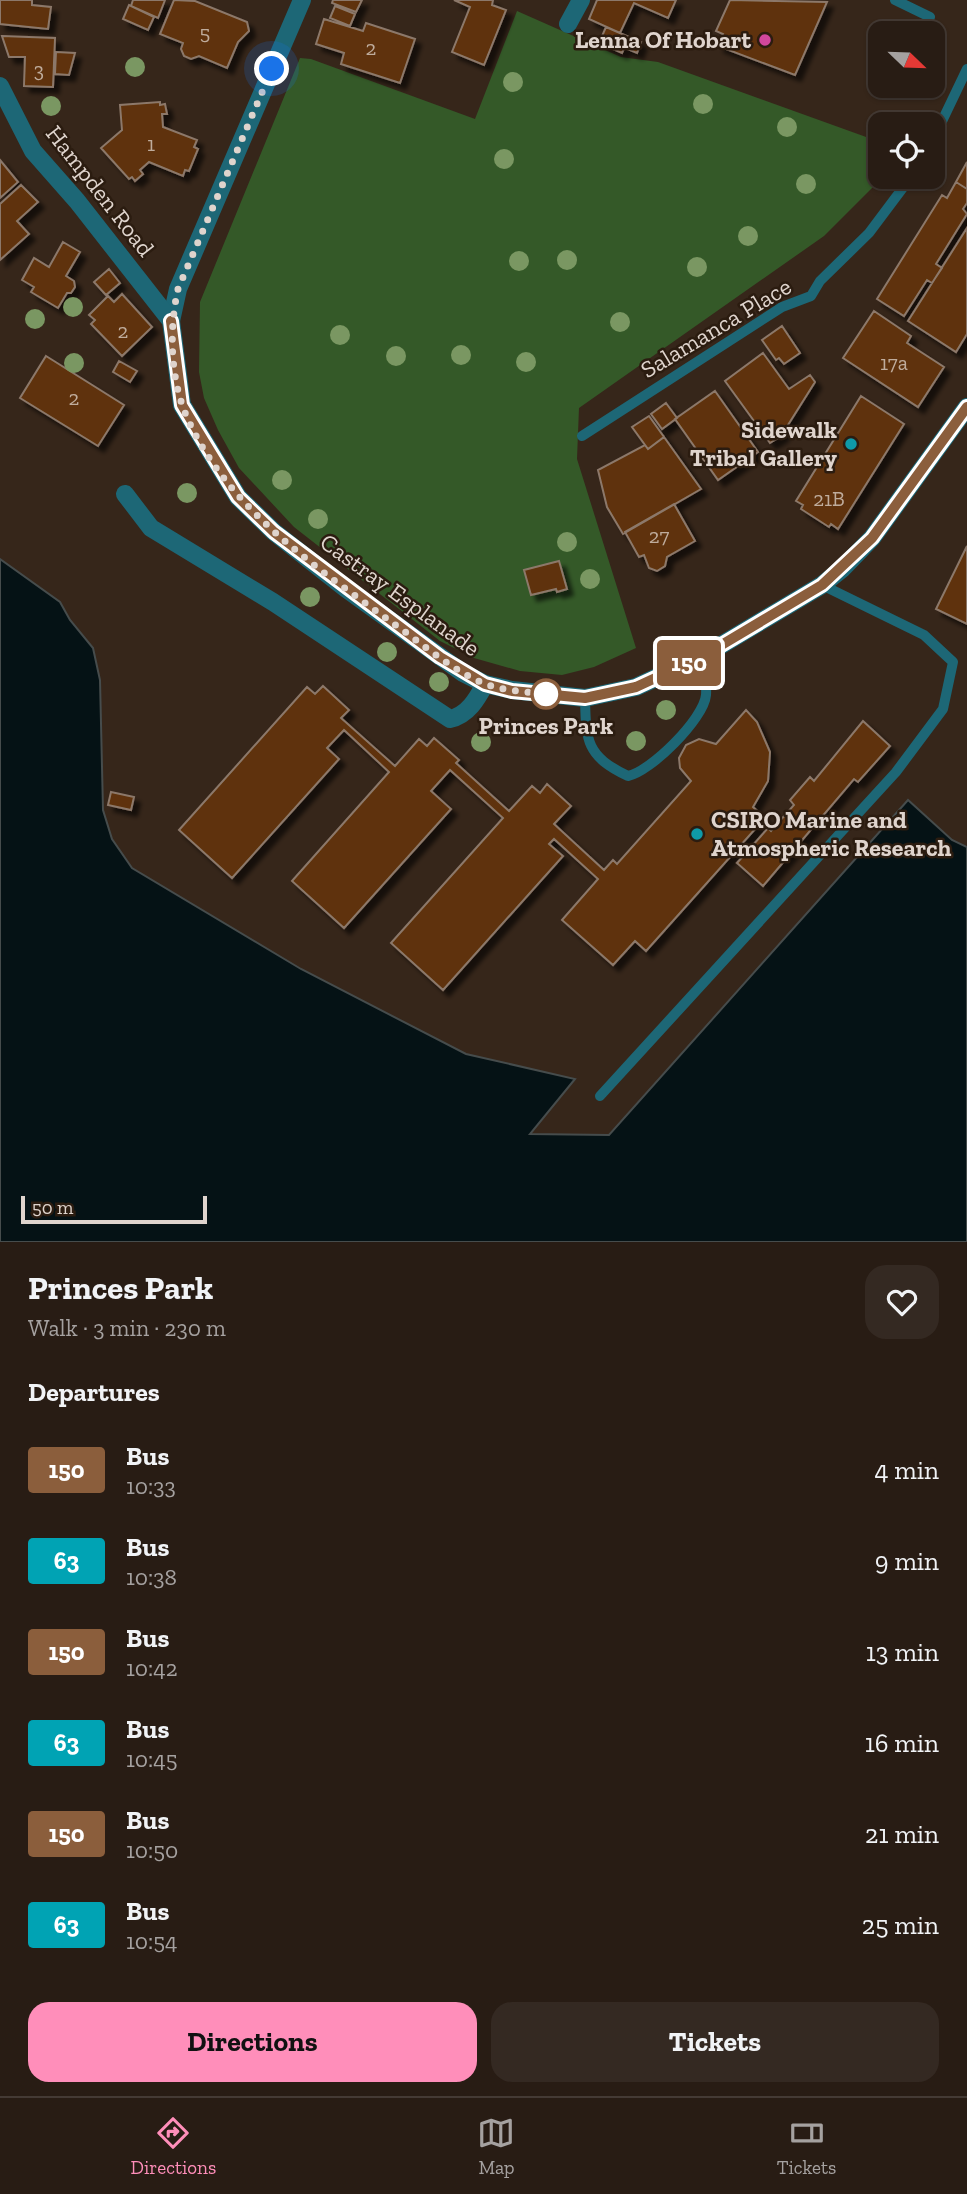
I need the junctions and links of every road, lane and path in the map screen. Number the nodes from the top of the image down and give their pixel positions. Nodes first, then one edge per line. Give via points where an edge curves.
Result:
1 (302, 0) edge
2 (895, 0) edge
3 (577, 1) edge
4 (930, 16) dead end
5 (569, 24) dead end
6 (967, 69) edge
7 (0, 86) edge
8 (945, 115) edge
9 (902, 189) edge
10 (171, 321) junction
11 (967, 407) edge
12 (582, 436) dead end
13 (125, 494) dead end
14 (822, 585) junction
15 (703, 656) junction
16 (485, 684) junction
17 (585, 698) junction
18 (600, 1096) dead end

1 - 10 street via 178,289
2 - 4 lane
3 - 5 street
6 - 8 lane
7 - 10 street, Hampden Road via 33,151
9 - 12 lane, Salamanca Place via 811,296 782,307
10 - 16 street, Castray Esplanade via 182,405 238,497 345,588
11 - 14 street, Castray Esplanade via 872,538
13 - 16 street via 151,528 450,719 474,703
14 - 15 street, Castray Esplanade
14 - 18 lane via 924,635 954,662 943,709 897,772
15 - 17 street, Castray Esplanade via 636,687
15 - 17 lane via 706,697 700,709 690,726 642,774 628,776 594,756 586,735
16 - 17 street, Castray Esplanade

